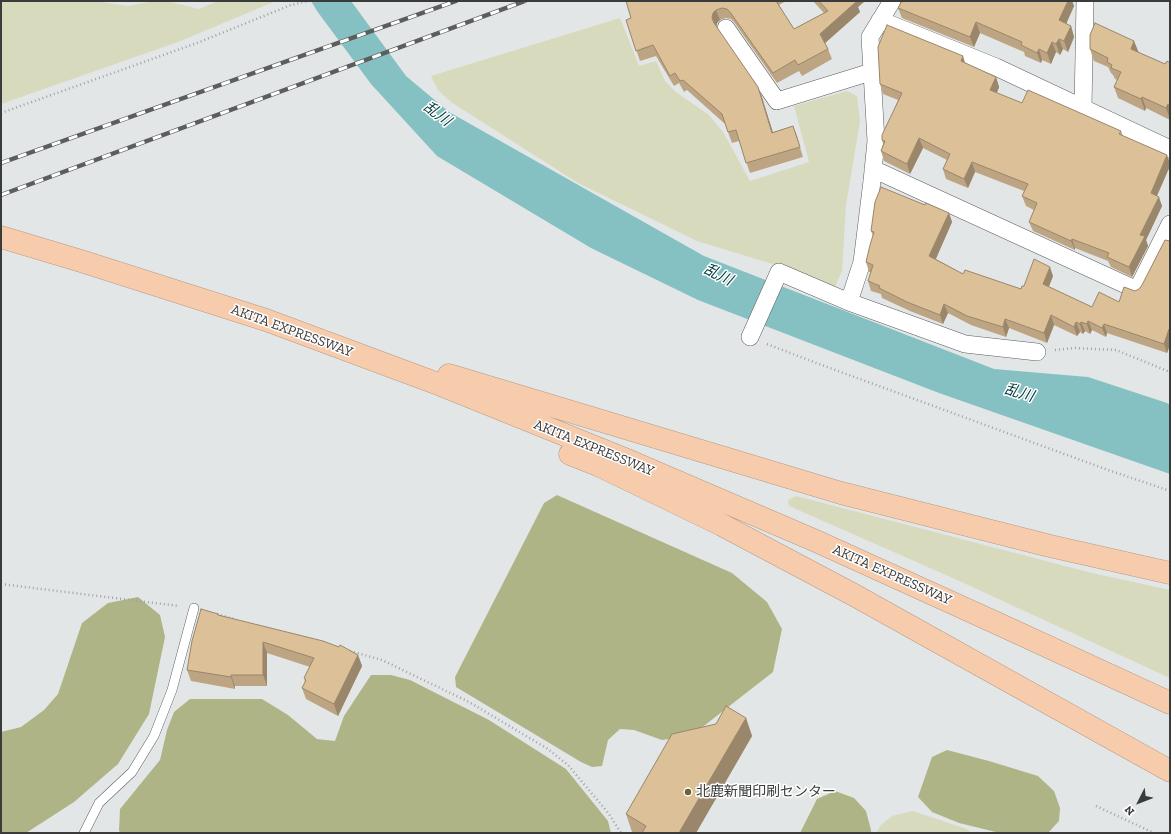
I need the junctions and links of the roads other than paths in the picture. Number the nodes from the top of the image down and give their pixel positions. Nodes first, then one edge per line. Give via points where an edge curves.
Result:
1 (892, 1) edge
2 (1085, 1) edge
3 (880, 20) junction
4 (726, 28) dead end
5 (871, 72) junction
6 (1083, 108) junction
7 (1170, 149) edge
8 (874, 169) junction
9 (1170, 224) edge
10 (1, 237) edge
11 (849, 302) junction
12 (266, 320) junction
13 (750, 337) road end
14 (1036, 352) road end
15 (1170, 573) edge
16 (194, 608) road end
17 (1170, 703) edge
18 (1170, 771) edge
19 (84, 833) edge

1 - 3 street
2 - 6 street
3 - 5 street via 870,37
3 - 6 street via 996,67
4 - 5 street via 777,101
5 - 8 street via 876,141
6 - 7 street
8 - 9 street via 1137,290
8 - 11 street via 862,262
10 - 12 highway, AKITA EXPRESSWAY
11 - 13 street via 779,272
11 - 14 street via 966,344
12 - 15 highway via 842,493 1050,546
12 - 17 highway, AKITA EXPRESSWAY via 627,460 816,541
12 - 18 highway via 354,364 598,465 722,525
16 - 19 lane via 172,690 154,736 132,772 99,803

